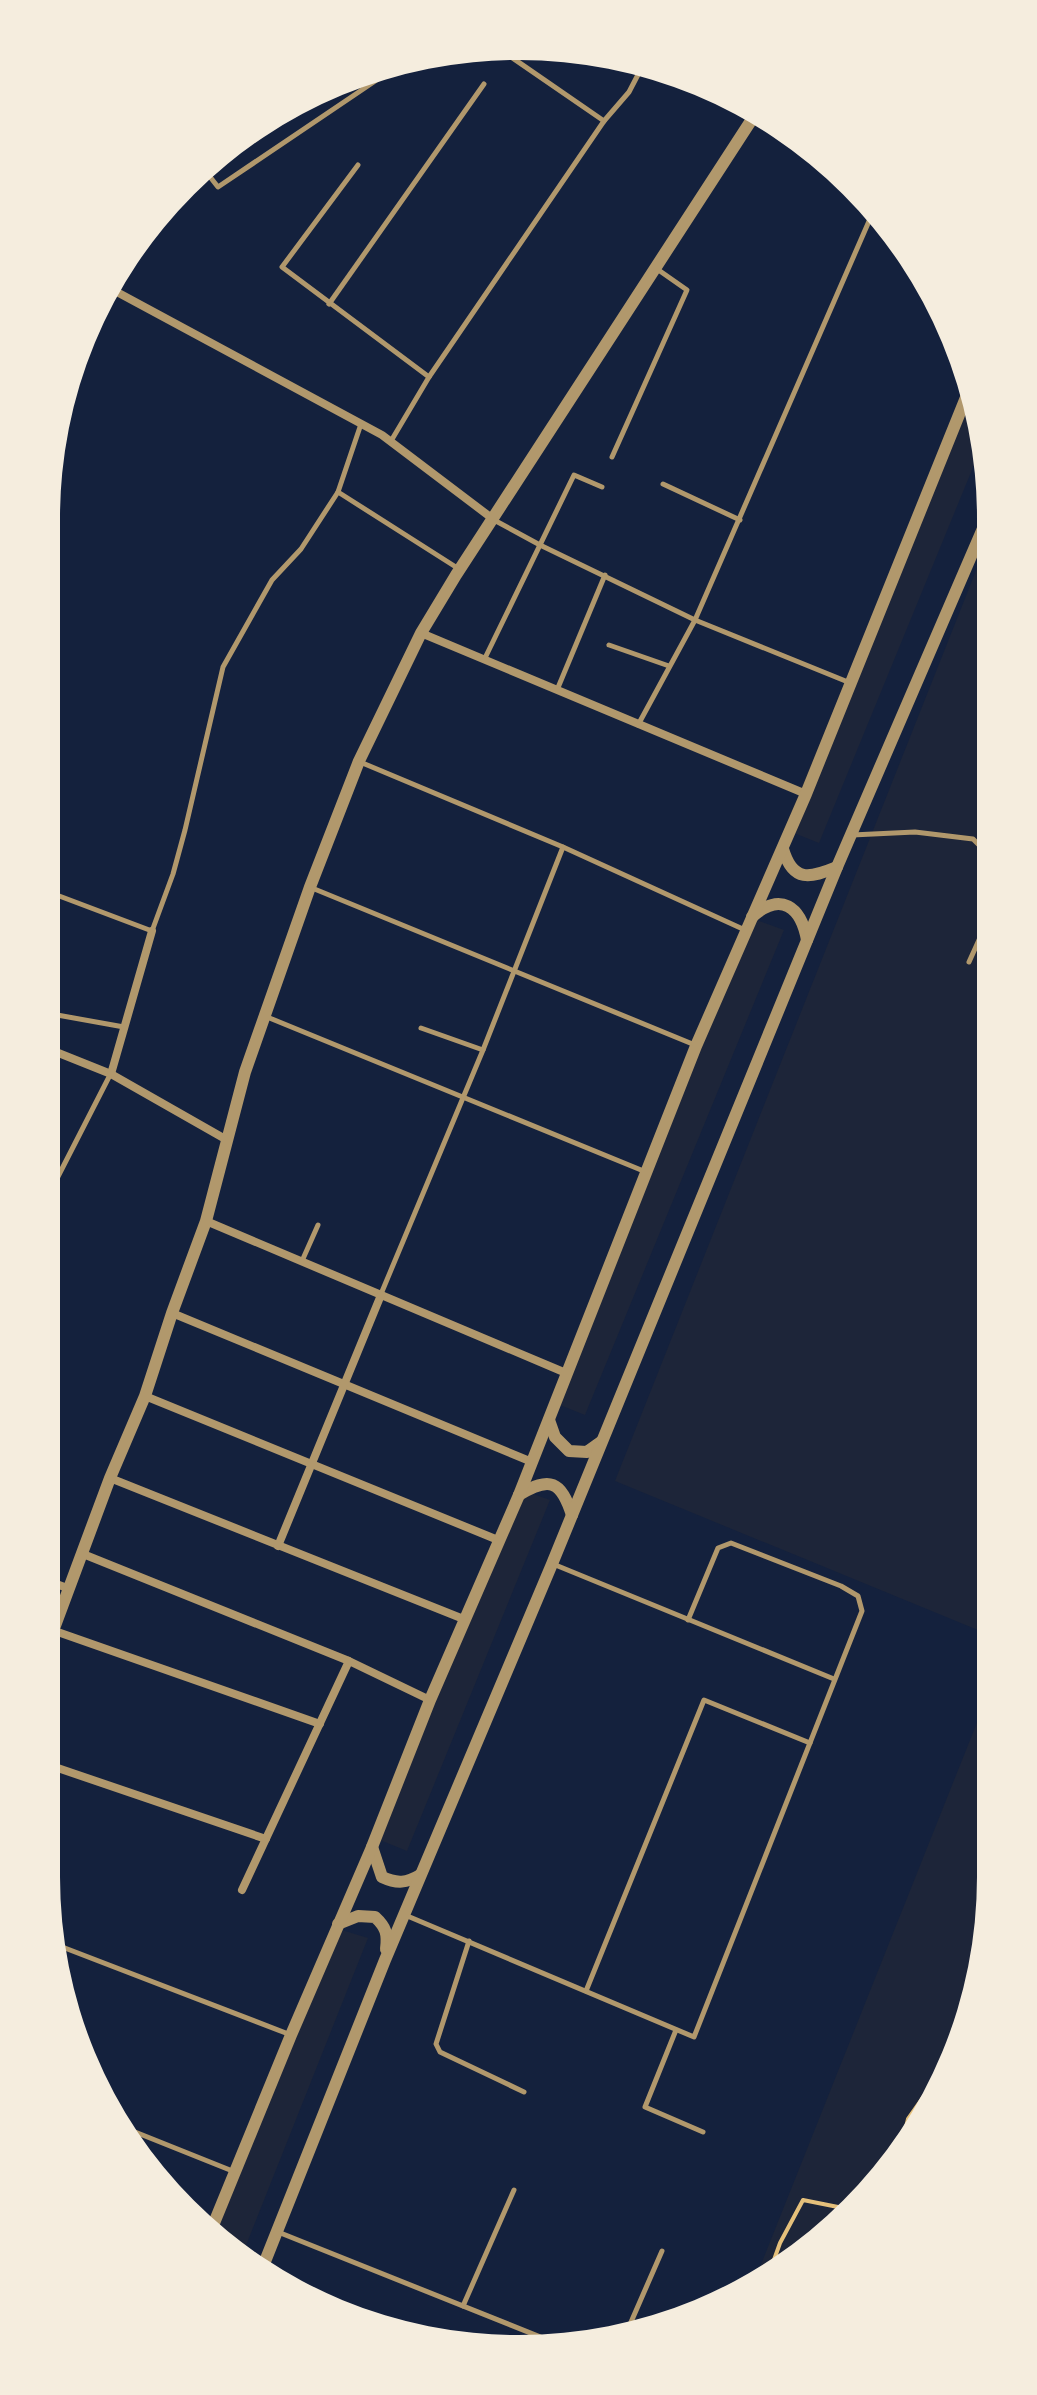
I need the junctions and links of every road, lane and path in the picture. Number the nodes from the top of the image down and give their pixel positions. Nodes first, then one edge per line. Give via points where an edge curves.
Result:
1 (516, 60) edge
2 (637, 76) edge
3 (370, 84) edge
4 (484, 84) dead end
5 (604, 121) junction
6 (750, 122) edge
7 (358, 165) dead end
8 (211, 178) edge
9 (868, 223) edge
10 (657, 269) junction
11 (119, 293) edge
12 (329, 304) junction
13 (429, 377) junction
14 (962, 406) edge
15 (361, 424) junction
16 (391, 442) junction
17 (612, 457) dead end
18 (663, 484) dead end
19 (602, 487) dead end
20 (338, 492) junction
21 (493, 519) junction
22 (740, 520) junction
23 (977, 542) edge
24 (540, 545) junction
25 (460, 569) junction
26 (605, 575) junction
27 (695, 620) junction
28 (421, 633) junction
29 (609, 645) dead end
30 (485, 658) junction
31 (669, 666) junction
32 (850, 682) junction
33 (557, 690) junction
34 (637, 726) junction
35 (359, 761) junction
36 (806, 794) junction
37 (851, 836) junction
38 (977, 843) edge
39 (563, 847) junction
40 (783, 849) junction
41 (837, 867) junction
42 (310, 887) junction
43 (60, 896) edge
44 (747, 925) junction
45 (152, 931) junction
46 (807, 940) junction
47 (977, 944) edge
48 (969, 962) dead end
49 (515, 970) junction
50 (60, 1016) edge
51 (266, 1017) junction
52 (124, 1027) junction
53 (421, 1028) dead end
54 (696, 1046) junction
55 (483, 1050) junction
56 (60, 1054) edge
57 (111, 1074) junction
58 (464, 1097) junction
59 (227, 1140) junction
60 (646, 1172) junction
61 (60, 1173) edge
62 (206, 1221) junction
63 (318, 1225) dead end
64 (302, 1262) junction
65 (381, 1295) junction
66 (172, 1313) junction
67 (566, 1373) junction
68 (343, 1383) junction
69 (145, 1396) junction
70 (549, 1420) junction
71 (602, 1442) junction
72 (532, 1462) junction
73 (311, 1463) junction
74 (110, 1478) junction
75 (519, 1495) junction
76 (572, 1515) junction
77 (498, 1540) junction
78 (278, 1546) junction
79 (83, 1554) junction
80 (552, 1564) junction
81 (60, 1585) edge
82 (67, 1588) junction
83 (60, 1608) edge
84 (466, 1620) junction
85 (688, 1620) junction
86 (60, 1633) edge
87 (349, 1661) junction
88 (834, 1679) junction
89 (430, 1700) junction
90 (320, 1724) junction
91 (810, 1743) junction
92 (60, 1769) edge
93 (266, 1839) junction
94 (372, 1847) junction
95 (422, 1874) junction
96 (242, 1890) dead end
97 (405, 1914) junction
98 (338, 1924) junction
99 (469, 1941) junction
100 (66, 1948) edge
101 (385, 1960) junction
102 (586, 1991) junction
103 (676, 2030) junction
104 (291, 2035) junction
105 (524, 2092) dead end
106 (703, 2132) dead end
107 (139, 2133) edge
108 (236, 2172) junction
109 (514, 2190) dead end
110 (837, 2207) edge
111 (215, 2220) edge
112 (277, 2231) junction
113 (662, 2251) dead end
114 (775, 2256) edge
115 (266, 2259) edge
116 (463, 2306) junction
117 (632, 2320) edge
118 (534, 2334) edge

1 - 5 lane
2 - 5 lane
3 - 8 lane via 218,187
4 - 12 lane
5 - 13 lane
6 - 10 street
7 - 12 lane via 282,267
9 - 22 lane
10 - 17 lane via 687,290
10 - 21 street
11 - 15 street
12 - 13 lane
13 - 16 lane
14 - 32 street
15 - 16 street
15 - 20 lane
16 - 21 street
18 - 22 lane
19 - 24 lane via 574,475
20 - 25 lane
20 - 45 lane via 301,549 272,580 223,667 185,830
21 - 24 lane
21 - 25 street
22 - 27 lane
23 - 37 street
24 - 26 lane
24 - 30 lane
25 - 28 street
26 - 27 lane
26 - 33 lane
27 - 31 lane
27 - 32 lane
28 - 30 street
28 - 35 street
29 - 31 lane
30 - 33 street
31 - 34 lane
32 - 36 street
33 - 34 street
34 - 36 street
35 - 39 lane
35 - 42 street
36 - 40 street
37 - 38 lane via 915,832
37 - 41 street
39 - 44 lane
39 - 49 lane
40 - 41 street via 796,873 813,877
40 - 44 street
41 - 46 street
42 - 49 lane
42 - 51 street
43 - 45 lane
44 - 46 street via 761,909 789,906 803,921
44 - 54 street
45 - 52 street
46 - 71 street
47 - 48 lane
49 - 54 lane
49 - 55 lane
50 - 52 lane
51 - 58 lane
51 - 59 street
52 - 57 street
53 - 55 lane
54 - 60 street
55 - 58 lane
56 - 57 street
57 - 59 street
57 - 61 lane
58 - 60 lane
58 - 65 lane
59 - 62 street
60 - 67 street
62 - 64 street
62 - 66 street
63 - 64 lane
64 - 65 street
65 - 67 street
65 - 68 street
66 - 68 street
66 - 69 street
67 - 70 street
68 - 72 street
68 - 73 street
69 - 73 street
69 - 74 street
70 - 71 street via 555,1437 569,1451 587,1452
70 - 72 street
71 - 76 street
72 - 75 street
73 - 77 street
73 - 78 street
74 - 78 street
74 - 79 street
75 - 76 street via 538,1484 553,1484 565,1493
75 - 77 street
76 - 80 street
77 - 84 street
78 - 84 street
79 - 82 street
79 - 87 street
80 - 85 lane
80 - 95 street
81 - 82 street
82 - 83 street
84 - 89 street
85 - 88 lane
85 - 88 lane via 718,1548 725,1544 841,1586 858,1596 862,1611
86 - 90 street
87 - 89 street
87 - 90 street
88 - 91 lane
89 - 94 street
90 - 93 street
91 - 102 lane via 704,1700
91 - 103 lane via 694,2037
92 - 93 street
93 - 96 street
94 - 95 street via 382,1877 408,1882
94 - 98 street
95 - 97 street
97 - 99 lane
97 - 101 street
98 - 101 street via 358,1916 375,1917 388,1936
98 - 104 street
99 - 102 lane
99 - 105 lane via 436,2044 440,2052
100 - 104 lane
101 - 112 street
102 - 103 lane
103 - 106 lane via 645,2107
104 - 108 street
107 - 108 lane
108 - 111 street
109 - 116 lane
110 - 114 path via 803,2200
112 - 115 street
112 - 116 lane
113 - 117 lane
116 - 118 lane

